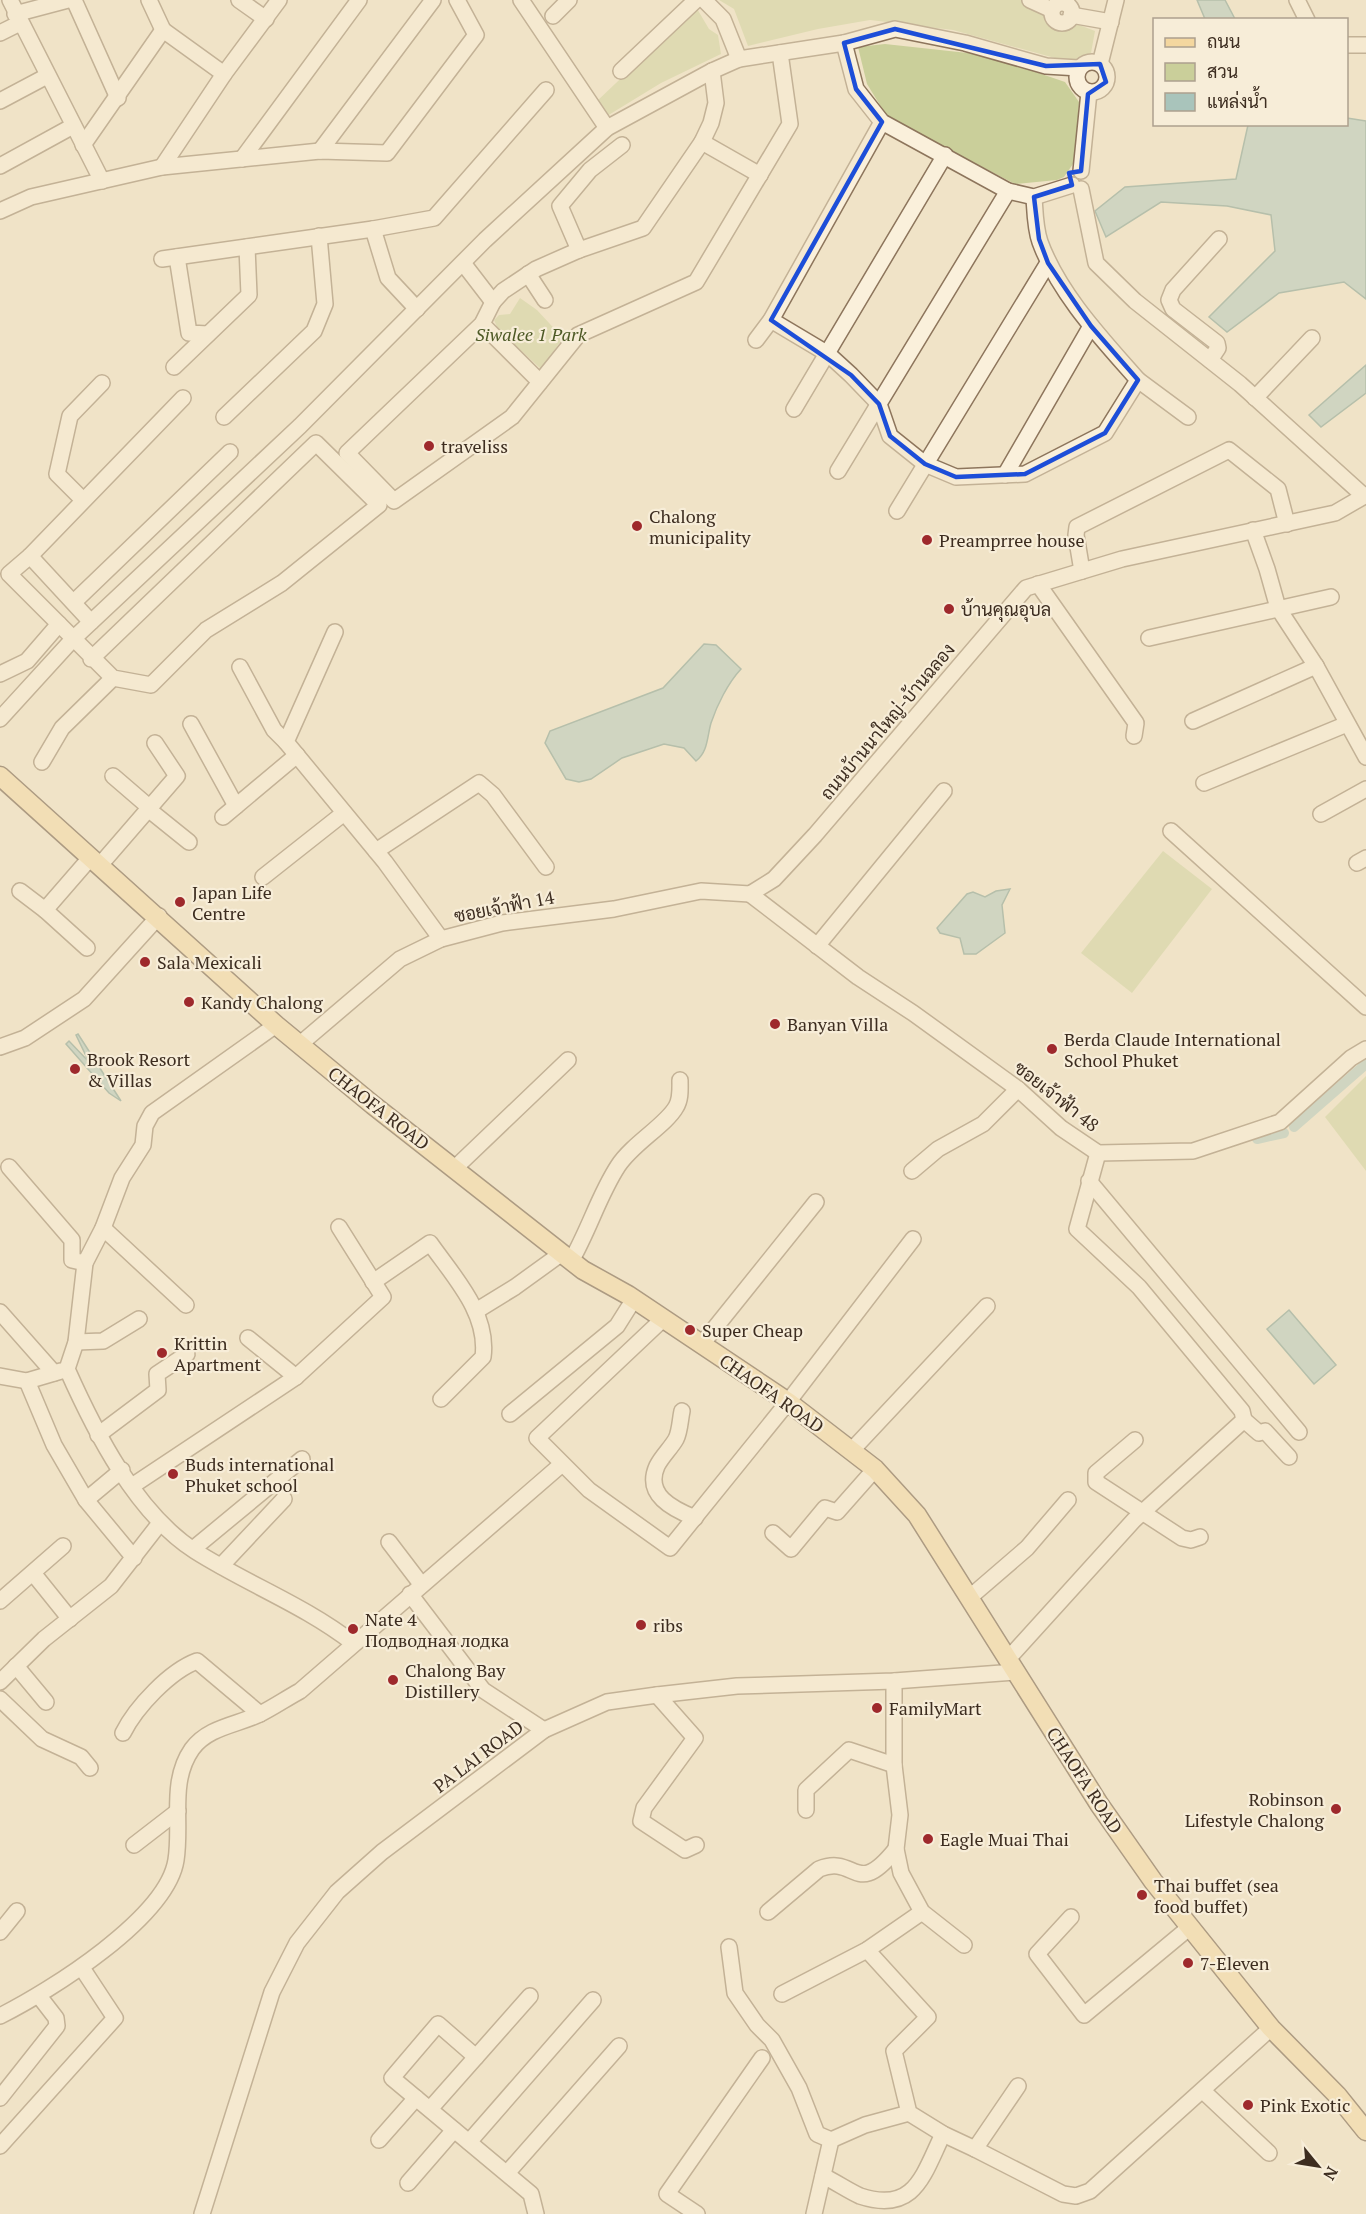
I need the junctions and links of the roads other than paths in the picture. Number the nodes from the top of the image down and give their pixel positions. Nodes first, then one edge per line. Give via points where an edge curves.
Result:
1 (68, 0) edge
2 (74, 0) edge
3 (149, 0) edge
4 (240, 0) edge
5 (279, 0) edge
6 (359, 0) edge
7 (432, 0) edge
8 (457, 0) edge
9 (521, 0) edge
10 (569, 0) edge
11 (696, 0) edge
12 (704, 0) edge
13 (1030, 0) edge
14 (1116, 0) edge
15 (1297, 0) edge
16 (1063, 7) edge
17 (15, 12) edge
18 (553, 16) dead end
19 (1307, 18) edge
20 (266, 19) junction
21 (1110, 22) junction
22 (163, 30) junction
23 (0, 33) edge
24 (844, 43) junction
25 (1348, 45) edge
26 (1366, 45) edge
27 (780, 53) junction
28 (739, 59) junction
29 (1100, 64) junction
30 (1079, 68) junction
31 (621, 71) dead end
32 (712, 71) junction
33 (224, 74) junction
34 (47, 76) junction
35 (546, 90) dead end
36 (1089, 92) junction
37 (118, 98) junction
38 (0, 101) edge
39 (882, 122) junction
40 (73, 126) junction
41 (607, 128) junction
42 (702, 142) junction
43 (622, 145) dead end
44 (83, 146) junction
45 (320, 151) junction
46 (945, 156) junction
47 (242, 159) junction
48 (0, 166) edge
49 (162, 167) junction
50 (760, 175) junction
51 (102, 181) junction
52 (1076, 187) junction
53 (1008, 191) junction
54 (1034, 197) junction
55 (0, 211) edge
56 (373, 229) junction
57 (319, 236) junction
58 (1219, 238) dead end
59 (247, 247) junction
60 (579, 250) junction
61 (1048, 262) junction
62 (463, 263) junction
63 (528, 274) junction
64 (545, 300) dead end
65 (493, 302) junction
66 (417, 309) junction
67 (771, 320) junction
68 (482, 324) junction
69 (1091, 326) junction
70 (208, 334) junction
71 (1312, 338) dead end
72 (756, 340) dead end
73 (828, 354) junction
74 (1210, 360) junction
75 (174, 367) dead end
76 (1138, 380) junction
77 (540, 382) junction
78 (102, 383) dead end
79 (183, 398) dead end
80 (1255, 398) junction
81 (879, 404) junction
82 (794, 409) dead end
83 (224, 417) dead end
84 (1188, 417) dead end
85 (230, 452) dead end
86 (925, 464) junction
87 (838, 471) dead end
88 (1005, 475) junction
89 (1365, 496) edge
90 (83, 500) junction
91 (897, 511) dead end
92 (1287, 524) junction
93 (1253, 530) junction
94 (30, 556) junction
95 (1082, 571) junction
96 (5, 577) edge
97 (1038, 584) junction
98 (1331, 597) dead end
99 (74, 602) junction
100 (1278, 608) junction
101 (91, 622) junction
102 (59, 624) junction
103 (335, 633) dead end
104 (1149, 638) dead end
105 (73, 639) junction
106 (91, 659) junction
107 (1316, 666) junction
108 (240, 667) dead end
109 (0, 674) edge
110 (113, 678) junction
111 (0, 720) edge
112 (1193, 721) dead end
113 (191, 724) dead end
114 (1347, 724) junction
115 (1134, 736) dead end
116 (286, 742) junction
117 (155, 743) dead end
118 (297, 755) junction
119 (1366, 757) edge
120 (42, 762) dead end
121 (0, 776) edge
122 (113, 776) dead end
123 (1204, 783) dead end
124 (1366, 789) edge
125 (944, 791) dead end
126 (236, 806) junction
127 (148, 808) junction
128 (344, 813) junction
129 (1321, 814) dead end
130 (223, 817) dead end
131 (1171, 831) dead end
132 (189, 842) dead end
133 (376, 851) junction
134 (96, 861) junction
135 (546, 867) dead end
136 (263, 877) dead end
137 (20, 891) dead end
138 (750, 894) junction
139 (45, 910) junction
140 (159, 916) junction
141 (441, 939) junction
142 (817, 946) junction
143 (87, 948) dead end
144 (1366, 1007) edge
145 (276, 1025) junction
146 (299, 1045) junction
147 (0, 1047) edge
148 (1366, 1049) edge
149 (568, 1060) dead end
150 (680, 1080) dead end
151 (1018, 1089) junction
152 (1098, 1152) junction
153 (9, 1167) dead end
154 (455, 1168) junction
155 (912, 1171) dead end
156 (1089, 1181) junction
157 (816, 1202) dead end
158 (339, 1227) dead end
159 (103, 1228) junction
160 (913, 1239) dead end
161 (566, 1257) junction
162 (85, 1263) junction
163 (373, 1282) junction
164 (634, 1299) junction
165 (186, 1305) dead end
166 (987, 1306) dead end
167 (476, 1311) junction
168 (0, 1312) edge
169 (140, 1319) dead end
170 (663, 1319) junction
171 (248, 1338) dead end
172 (76, 1342) junction
173 (702, 1344) junction
174 (187, 1354) dead end
175 (60, 1371) junction
176 (0, 1376) edge
177 (296, 1377) junction
178 (27, 1381) junction
179 (441, 1399) dead end
180 (788, 1402) junction
181 (682, 1411) dead end
182 (510, 1414) dead end
183 (1244, 1420) junction
184 (1299, 1432) dead end
185 (98, 1435) junction
186 (1135, 1440) dead end
187 (852, 1450) junction
188 (1289, 1457) dead end
189 (302, 1459) dead end
190 (562, 1464) junction
191 (875, 1469) junction
192 (122, 1470) junction
193 (132, 1486) junction
194 (284, 1499) dead end
195 (86, 1500) junction
196 (1068, 1500) dead end
197 (1142, 1512) junction
198 (695, 1518) junction
199 (160, 1523) junction
200 (773, 1533) dead end
201 (1200, 1537) dead end
202 (389, 1542) dead end
203 (63, 1546) dead end
204 (193, 1549) junction
205 (134, 1558) junction
206 (221, 1566) junction
207 (33, 1573) junction
208 (415, 1589) junction
209 (969, 1599) junction
210 (0, 1601) edge
211 (70, 1619) junction
212 (353, 1643) junction
213 (16, 1666) junction
214 (1011, 1666) junction
215 (894, 1681) junction
216 (0, 1682) edge
217 (657, 1695) junction
218 (0, 1699) edge
219 (46, 1702) dead end
220 (260, 1714) junction
221 (544, 1730) junction
222 (123, 1733) dead end
223 (894, 1765) junction
224 (90, 1768) dead end
225 (806, 1810) dead end
226 (178, 1811) junction
227 (134, 1845) dead end
228 (696, 1845) dead end
229 (896, 1849) junction
230 (17, 1911) dead end
231 (768, 1912) dead end
232 (922, 1912) junction
233 (1071, 1917) dead end
234 (1190, 1927) junction
235 (0, 1932) edge
236 (964, 1945) dead end
237 (729, 1947) dead end
238 (867, 1950) junction
239 (82, 1968) junction
240 (782, 1994) dead end
241 (39, 1996) junction
242 (530, 1996) dead end
243 (593, 2000) dead end
244 (0, 2016) edge
245 (1271, 2028) junction
246 (619, 2046) dead end
247 (476, 2057) junction
248 (762, 2058) dead end
249 (1018, 2086) dead end
250 (1203, 2091) junction
251 (0, 2098) edge
252 (416, 2098) junction
253 (429, 2109) junction
254 (909, 2113) junction
255 (454, 2130) junction
256 (1366, 2131) edge
257 (943, 2134) junction
258 (380, 2140) dead end
259 (831, 2140) junction
260 (469, 2142) junction
261 (0, 2146) edge
262 (975, 2149) junction
263 (1269, 2153) dead end
264 (508, 2172) junction
265 (823, 2176) junction
266 (408, 2183) dead end
267 (202, 2214) edge
268 (536, 2214) edge
269 (698, 2214) edge
270 (814, 2214) edge

1 - 17 street
2 - 37 street
3 - 22 street
4 - 20 street
5 - 20 street
6 - 47 street
7 - 45 street
8 - 45 street via 476,35 387,153
9 - 41 street
10 - 18 street
11 - 31 street
12 - 28 street via 723,19
13 - 16 street
14 - 21 street
15 - 19 street
16 - 21 street
17 - 23 street
17 - 34 street
20 - 33 street
21 - 29 street
22 - 33 street
22 - 37 street
24 - 27 street
24 - 30 street via 895,30 965,43 1046,66
24 - 39 street via 856,89
25 - 26 street
27 - 28 street
27 - 50 street via 790,124
28 - 32 street
29 - 30 street via 1089,62
29 - 36 street via 1106,82 1099,91
30 - 36 street via 1077,82
32 - 41 street
32 - 42 street via 716,103
33 - 49 street
34 - 38 street
34 - 40 street
35 - 56 street via 434,218
36 - 52 street via 1081,171 1086,173 1088,183
37 - 44 street
39 - 46 street
39 - 67 street
40 - 44 street
40 - 48 street
41 - 62 street
42 - 50 street
42 - 60 street via 644,228
43 - 60 street via 591,170 560,206
44 - 51 street
45 - 47 street
46 - 53 street
46 - 73 street
47 - 49 street
49 - 51 street
50 - 77 street via 696,282 578,335
51 - 55 street via 31,197
52 - 54 street
52 - 74 street via 1096,263 1135,301
53 - 54 street
53 - 81 street
54 - 61 street via 1039,239
56 - 57 street
56 - 66 street via 388,278
57 - 59 street
57 - 83 street via 325,304 314,331
58 - 74 street via 1173,290 1169,300 1173,309 1217,343
59 - 70 street via 249,295
59 - 70 street via 170,258 189,333
60 - 63 street
61 - 69 street
61 - 86 street
62 - 65 street
62 - 66 street
63 - 64 street
63 - 65 street
65 - 68 street
66 - 101 street via 300,426
67 - 72 street
67 - 73 street
68 - 77 street
68 - 77 street via 347,453 394,501 512,417
69 - 76 street
69 - 88 street
70 - 75 street
71 - 80 street
73 - 81 street
73 - 82 street
74 - 80 street
76 - 84 street
76 - 88 street via 1105,433 1025,474
78 - 90 street via 70,416 57,474
79 - 90 street
80 - 89 street
81 - 86 street via 890,436
81 - 87 street
85 - 99 street
86 - 88 street via 956,477
86 - 91 street
89 - 92 street, ถนนบ้านนาใหญ่-บ้านฉลอง via 1335,513
90 - 94 street
92 - 93 street, ถนนบ้านนาใหญ่-บ้านฉลอง
92 - 95 street via 1278,489 1229,450 1077,527
93 - 95 street, ถนนบ้านนาใหญ่-บ้านฉลอง
93 - 100 street
94 - 96 street
94 - 99 street
95 - 97 street, ถนนบ้านนาใหญ่-บ้านฉลอง
96 - 102 street
97 - 115 street via 1136,723
97 - 138 street, ถนนบ้านนาใหญ่-บ้านฉลอง via 1026,588 774,879
98 - 100 street
99 - 101 street
100 - 104 street
100 - 107 street
101 - 105 street
102 - 105 street
102 - 109 street via 27,661
103 - 116 street
105 - 106 street
105 - 111 street
106 - 110 street
106 - 110 street via 316,443 379,505 282,583 206,630 151,685
107 - 112 street
107 - 114 street
108 - 116 street via 273,730
110 - 120 street via 62,728
113 - 126 street
114 - 119 street
114 - 123 street
116 - 118 street
117 - 127 street via 177,776
118 - 126 street
118 - 128 street
121 - 134 main road, CHAOFA ROAD
122 - 127 street
124 - 129 street
125 - 142 street
126 - 130 street
127 - 132 street
127 - 134 street
128 - 133 street
128 - 136 street
131 - 144 street
133 - 135 street via 479,783 493,795
133 - 141 street
134 - 139 street
134 - 140 main road, CHAOFA ROAD
137 - 139 street
138 - 141 street, ซอยเจ้าฟ้า 14 via 701,891 614,909 502,923
138 - 142 street, ซอยเจ้าฟ้า 48
139 - 143 street
140 - 145 main road, CHAOFA ROAD
140 - 147 street via 84,999 25,1038
141 - 146 street, ซอยเจ้าฟ้า 14 via 400,959
142 - 151 street, ซอยเจ้าฟ้า 48
145 - 146 main road, CHAOFA ROAD
145 - 159 street via 152,1113 145,1126 143,1145 122,1178
146 - 154 main road, CHAOFA ROAD
148 - 152 street, ซอยเจ้าฟ้า 48 via 1280,1122 1193,1151
149 - 154 street
150 - 161 street via 676,1108 618,1166 585,1237
151 - 152 street, ซอยเจ้าฟ้า 48 via 1061,1128
151 - 155 street via 983,1124 938,1149
152 - 156 street
153 - 162 street via 72,1240 72,1260
154 - 161 main road, CHAOFA ROAD
156 - 183 street via 1077,1230 1139,1287 1242,1412
156 - 184 street
157 - 173 street
158 - 163 street
159 - 162 street
159 - 165 street
160 - 180 street
161 - 164 main road, CHAOFA ROAD
161 - 167 street
162 - 172 street
163 - 167 street via 430,1243
163 - 177 street via 383,1297
164 - 170 main road, CHAOFA ROAD
164 - 182 street via 617,1326
166 - 187 street
167 - 179 street via 484,1340 483,1357
168 - 175 street
169 - 172 street via 103,1341
170 - 173 main road, CHAOFA ROAD
170 - 190 street via 537,1438
171 - 177 street
172 - 175 street
173 - 180 main road, CHAOFA ROAD
174 - 185 street via 157,1374 159,1390
175 - 178 street
175 - 185 street
176 - 178 street
177 - 193 street
178 - 195 street via 54,1445
180 - 187 main road, CHAOFA ROAD
180 - 198 street
181 - 198 street via 676,1438 657,1466 655,1488 665,1503
183 - 188 street via 1259,1432 1272,1435
183 - 197 street
185 - 192 street
186 - 197 street via 1094,1479
187 - 191 main road, CHAOFA ROAD
189 - 204 street
190 - 198 street via 589,1490 670,1548
190 - 208 street
191 - 200 street via 837,1512 825,1508 791,1549
191 - 209 main road, CHAOFA ROAD via 917,1515
192 - 193 street
192 - 195 street
193 - 199 street
194 - 206 street
195 - 205 street
196 - 209 street via 1027,1548
197 - 201 street via 1182,1538
197 - 214 street
199 - 204 street
199 - 205 street
202 - 208 street
203 - 207 street
204 - 206 street
205 - 211 street via 111,1586
206 - 212 street via 324,1620
207 - 210 street
207 - 211 street
208 - 212 street
208 - 221 street via 483,1690
209 - 214 main road, CHAOFA ROAD
211 - 213 street
212 - 220 street via 300,1691
213 - 216 street
213 - 219 street
214 - 215 street, PA LAI ROAD
214 - 234 main road, CHAOFA ROAD via 1099,1804
215 - 217 street, PA LAI ROAD via 737,1686
215 - 223 street
217 - 221 street, PA LAI ROAD via 607,1702
217 - 228 street via 695,1738 644,1808 641,1821 685,1850
218 - 224 street via 42,1739 81,1757
220 - 222 street via 197,1660 144,1702
220 - 226 street via 215,1730 193,1748 178,1780
221 - 267 street, PA LAI ROAD via 382,1852 337,1892 297,1943 272,1992
223 - 225 street via 849,1750 806,1791
223 - 229 street via 900,1815
226 - 227 street
226 - 239 street via 176,1861 166,1887 143,1914
229 - 231 street via 869,1874 861,1875 838,1865 819,1869
229 - 232 street via 901,1873
230 - 235 street
232 - 236 street
232 - 238 street
233 - 234 street via 1036,1954 1084,2015
234 - 245 main road, CHAOFA ROAD
237 - 259 street via 735,1993 772,2040 799,2088 818,2134
238 - 240 street
238 - 254 street via 928,2017 894,2051
239 - 241 street
239 - 261 street via 115,2018
241 - 244 street
241 - 251 street via 57,2026
242 - 247 street
243 - 260 street
245 - 250 street
245 - 256 main road, CHAOFA ROAD via 1337,2095
246 - 264 street
247 - 252 street via 438,2024 392,2078
247 - 253 street
248 - 269 street via 668,2194
249 - 262 street
250 - 262 street via 1090,2191 1076,2196 1062,2194
250 - 263 street
252 - 253 street
252 - 258 street
253 - 255 street
254 - 257 street
254 - 259 street via 865,2125
255 - 260 street
255 - 266 street
257 - 262 street
257 - 265 street via 918,2184 894,2204 858,2195
259 - 265 street
260 - 264 street
264 - 268 street via 531,2194
265 - 270 street

